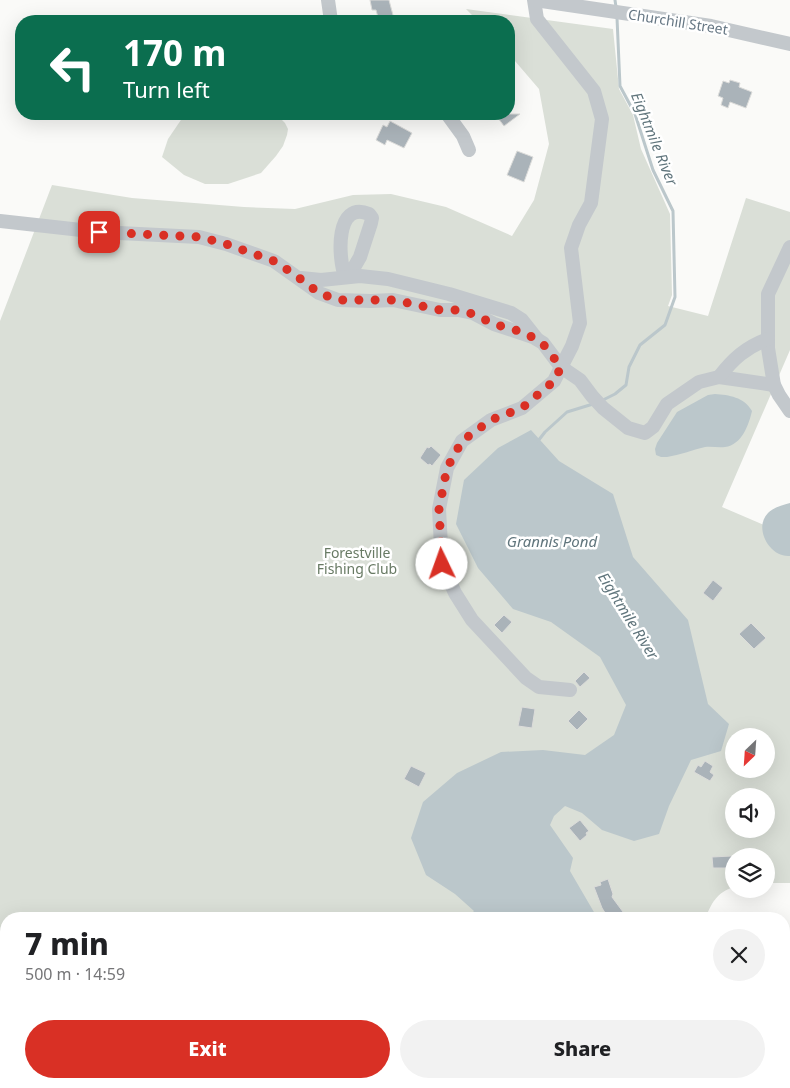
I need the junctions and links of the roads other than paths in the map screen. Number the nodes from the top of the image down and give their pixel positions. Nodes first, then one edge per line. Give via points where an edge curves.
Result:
1 (328, 0) edge
2 (535, 0) edge
3 (330, 15) edge
4 (790, 44) edge
5 (451, 120) edge
6 (469, 150) dead end
7 (0, 221) edge
8 (790, 247) edge
9 (300, 278) junction
10 (768, 339) junction
11 (538, 340) junction
12 (561, 367) junction
13 (720, 377) junction
14 (774, 385) junction
15 (790, 411) edge
16 (570, 690) dead end

1 - 3 street
2 - 4 street, Churchill Street via 711,26
2 - 12 street via 537,19 594,91 602,119 591,202 571,248 580,323
5 - 6 street
7 - 9 street via 99,232 200,237 274,261
8 - 10 street via 768,294
9 - 11 street via 319,293 338,300 394,300 440,310 458,310
9 - 11 street via 321,280 347,276 388,279 449,294 511,313 522,320
10 - 13 street via 738,355
10 - 14 street
11 - 12 street
12 - 13 street via 580,380 603,408 628,428 645,433 653,427 667,404 699,382
12 - 16 street via 554,381 522,408 491,420 462,441 447,468 439,509 442,564 472,620 539,688
13 - 14 street
14 - 15 street

